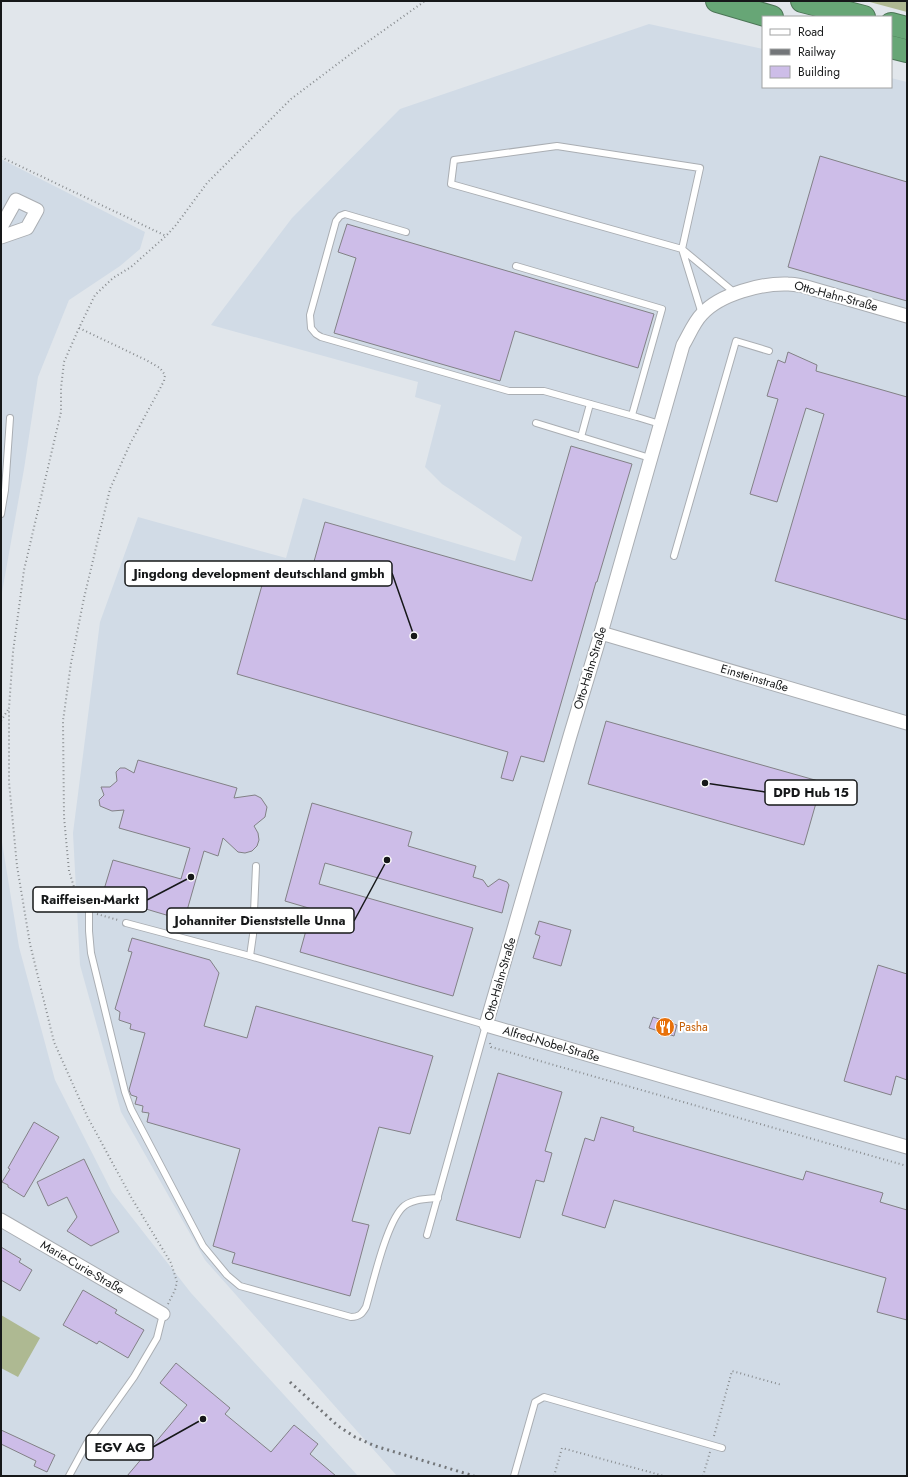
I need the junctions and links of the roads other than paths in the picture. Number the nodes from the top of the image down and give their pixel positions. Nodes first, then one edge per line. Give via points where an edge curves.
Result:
1 (717, 1) edge
2 (802, 1) edge
3 (769, 16) edge
4 (860, 16) edge
5 (892, 24) edge
6 (907, 28) edge
7 (892, 47) edge
8 (907, 51) edge
9 (1, 227) edge
10 (406, 232) dead end
11 (1, 237) edge
12 (682, 250) junction
13 (516, 266) dead end
14 (735, 293) junction
15 (702, 314) junction
16 (907, 316) edge
17 (769, 351) dead end
18 (590, 404) junction
19 (632, 415) junction
20 (10, 418) dead end
21 (536, 423) dead end
22 (660, 424) junction
23 (581, 437) junction
24 (650, 458) junction
25 (1, 514) edge
26 (674, 556) dead end
27 (601, 633) junction
28 (907, 723) edge
29 (256, 866) dead end
30 (89, 910) road end
31 (126, 922) road end
32 (250, 956) junction
33 (486, 1025) junction
34 (907, 1148) edge
35 (438, 1198) junction
36 (1, 1220) edge
37 (427, 1235) dead end
38 (163, 1314) joint
39 (722, 1448) dead end
40 (69, 1476) edge
41 (514, 1476) edge

1 - 3 highway
2 - 4 highway
5 - 6 highway
7 - 8 highway
9 - 11 street via 16,200 37,210 27,228
10 - 18 lane via 345,214 340,216 336,221 310,315 311,328 316,334 509,391 544,391
12 - 12 lane via 451,184 454,160 557,146 700,168
12 - 14 lane
12 - 15 lane
13 - 19 lane via 662,309
14 - 15 street, Otto-Hahn-Straße
14 - 16 street, Otto-Hahn-Straße via 769,285 803,286
15 - 22 street, Otto-Hahn-Straße via 683,345
17 - 26 lane via 736,341
18 - 19 lane
18 - 23 lane
19 - 22 lane
20 - 25 lane
21 - 23 lane
22 - 24 street, Otto-Hahn-Straße
23 - 24 lane
24 - 27 street, Otto-Hahn-Straße
27 - 28 street, Einsteinstraße
27 - 33 street, Otto-Hahn-Straße
29 - 32 lane
30 - 35 lane via 91,953 131,1109 202,1246 240,1286 358,1317 366,1307 389,1232 403,1207 412,1202
31 - 32 lane, Alfred-Nobel-Straße
32 - 33 lane, Alfred-Nobel-Straße
33 - 34 street, Alfred-Nobel-Straße
33 - 35 lane, Otto-Hahn-Straße
35 - 37 lane, Otto-Hahn-Straße
36 - 38 street, Marie-Curie-Straße
38 - 40 lane via 156,1338 134,1377 87,1443
39 - 41 lane via 544,1397 535,1402

